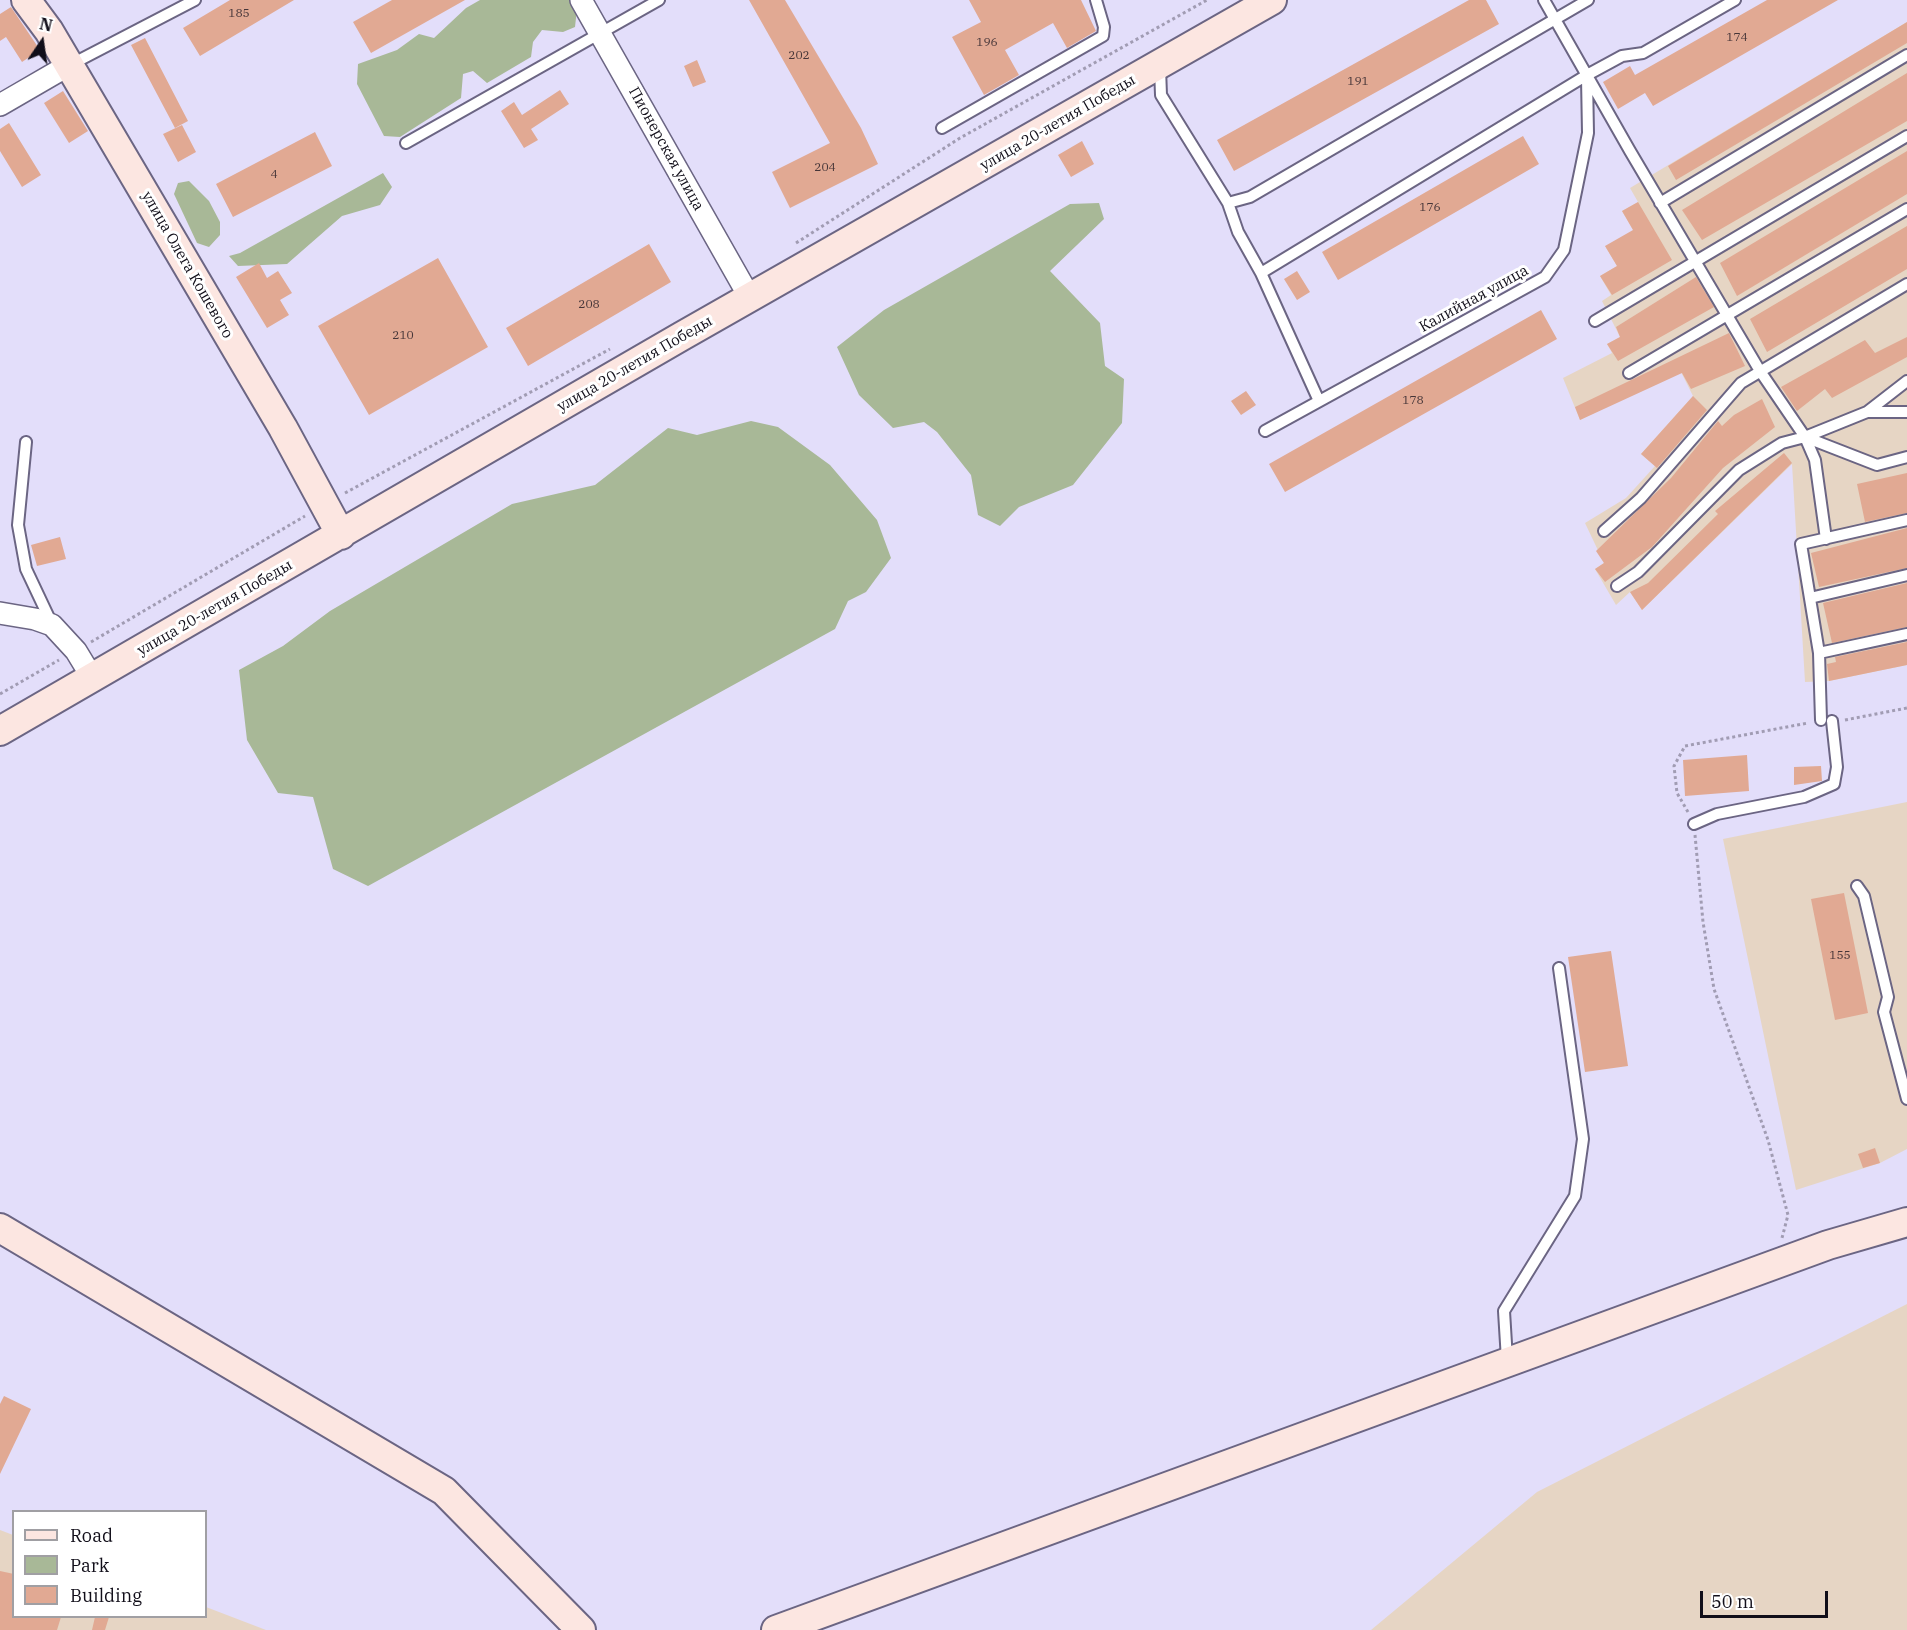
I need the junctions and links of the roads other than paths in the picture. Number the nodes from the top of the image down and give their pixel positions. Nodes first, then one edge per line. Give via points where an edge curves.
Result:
1 (26, 0) edge
2 (195, 0) edge
3 (581, 0) edge
4 (659, 0) edge
5 (1096, 0) edge
6 (1272, 0) edge
7 (1544, 0) edge
8 (1588, 0) edge
9 (1735, 0) edge
10 (1555, 19) junction
11 (601, 33) junction
12 (1907, 55) edge
13 (1160, 64) junction
14 (69, 65) junction
15 (1587, 75) junction
16 (0, 105) edge
17 (942, 128) dead end
18 (1907, 136) edge
19 (406, 143) dead end
20 (1227, 202) junction
21 (1660, 203) junction
22 (1907, 209) edge
23 (1695, 261) junction
24 (1261, 273) junction
25 (1907, 284) edge
26 (750, 298) junction
27 (1728, 316) junction
28 (1595, 321) dead end
29 (1760, 371) junction
30 (1629, 373) dead end
31 (1907, 381) edge
32 (1319, 401) junction
33 (1867, 412) junction
34 (1907, 412) edge
35 (1265, 431) dead end
36 (1805, 437) junction
37 (26, 442) dead end
38 (1907, 458) edge
39 (1907, 520) edge
40 (1604, 531) dead end
41 (341, 535) junction
42 (1826, 540) junction
43 (1907, 575) edge
44 (1617, 586) dead end
45 (1810, 598) junction
46 (0, 613) edge
47 (52, 626) junction
48 (1907, 634) edge
49 (1819, 653) junction
50 (93, 679) junction
51 (0, 731) edge
52 (1694, 824) road end
53 (1857, 886) dead end
54 (1559, 968) dead end
55 (1907, 1099) edge
56 (1907, 1222) edge
57 (0, 1228) edge
58 (1507, 1363) junction
59 (581, 1630) edge
60 (776, 1630) edge

1 - 14 main road, улица Олега Кошевого
2 - 14 lane
3 - 11 street, Пионерская улица
4 - 11 lane
5 - 17 lane via 1103,36
6 - 13 main road, улица 20-летия Победы
7 - 10 lane
8 - 10 lane
9 - 15 lane via 1643,53 1622,56
10 - 15 lane
10 - 20 lane via 1250,197
11 - 19 lane
11 - 26 street, Пионерская улица
12 - 21 lane
13 - 20 lane via 1161,95
13 - 26 main road, улица 20-летия Победы
14 - 16 street
14 - 41 main road, улица Олега Кошевого
15 - 21 lane
15 - 24 lane
15 - 32 lane, Калийная улица via 1588,133 1564,250 1545,277
18 - 23 lane
20 - 24 lane via 1238,232
21 - 23 lane
22 - 27 lane
23 - 27 lane
23 - 28 lane
24 - 32 lane
25 - 29 lane
26 - 41 main road, улица 20-летия Победы
27 - 29 lane
27 - 30 lane
29 - 36 lane
29 - 40 lane via 1742,383 1641,498
31 - 33 lane
32 - 35 lane, Калийная улица
33 - 34 lane
33 - 36 lane
36 - 38 lane via 1877,465
36 - 42 lane via 1815,460
36 - 44 lane via 1782,443 1739,470 1638,572
37 - 47 lane via 18,525 26,569
39 - 42 lane
41 - 50 main road, улица 20-летия Победы
42 - 45 lane via 1801,544
43 - 45 lane
45 - 49 lane
46 - 47 street
47 - 50 street via 76,651
48 - 49 lane
49 - 52 lane via 1826,720 1837,766 1834,784 1804,797 1717,813
50 - 51 main road, улица 20-летия Победы
53 - 55 lane via 1864,897 1888,997 1884,1012
54 - 58 lane via 1583,1139 1575,1196 1504,1311
56 - 58 main road via 1828,1245
57 - 59 main road via 444,1491
58 - 60 main road

